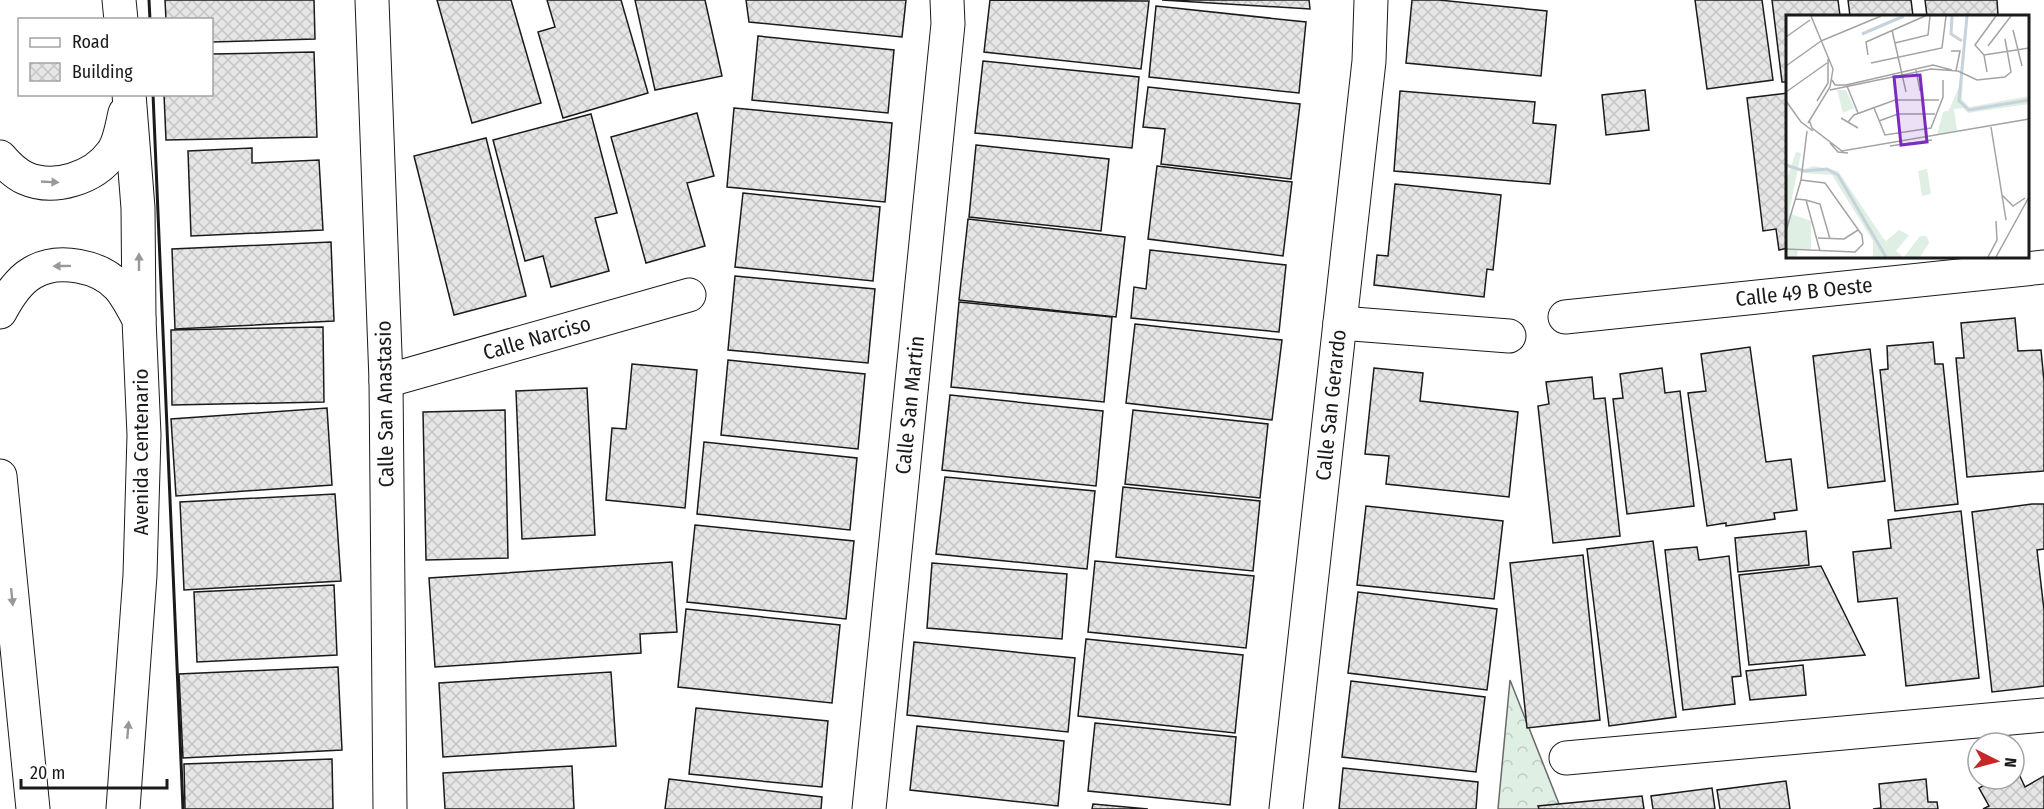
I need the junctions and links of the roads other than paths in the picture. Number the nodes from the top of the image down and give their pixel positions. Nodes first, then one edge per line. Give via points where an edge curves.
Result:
1 (119, 0) edge
2 (372, 0) edge
3 (947, 0) edge
4 (1371, 0) edge
5 (121, 18) edge
6 (129, 98) edge
7 (0, 157) edge
8 (2044, 267) edge
9 (689, 295) dead end
10 (0, 312) edge
11 (1565, 317) dead end
12 (139, 319) junction
13 (1340, 323) junction
14 (1509, 336) dead end
15 (386, 381) junction
16 (0, 476) edge
17 (2044, 715) edge
18 (1566, 759) dead end
19 (33, 809) edge
20 (123, 809) edge
21 (390, 809) edge
22 (869, 809) edge
23 (1286, 809) edge

1 - 5 street
2 - 15 street, Calle San Anastasio
3 - 22 street, Calle San Martin via 948,24
4 - 13 street, Calle San Gerardo via 1369,61
7 -> 6 street via 24,178 44,182 66,182 94,170 113,152
12 -> 6 street, Avenida Centenario via 138,208
8 - 11 street, Calle 49 B Oeste
9 - 15 street, Calle Narciso
12 -> 10 street via 120,288 107,276 67,266 33,272 16,286
20 -> 12 street, Avenida Centenario via 141,563 144,435
13 - 14 street
13 - 23 street, Calle San Gerardo
15 - 21 street, Calle San Anastasio
16 -> 19 street
17 - 18 street

